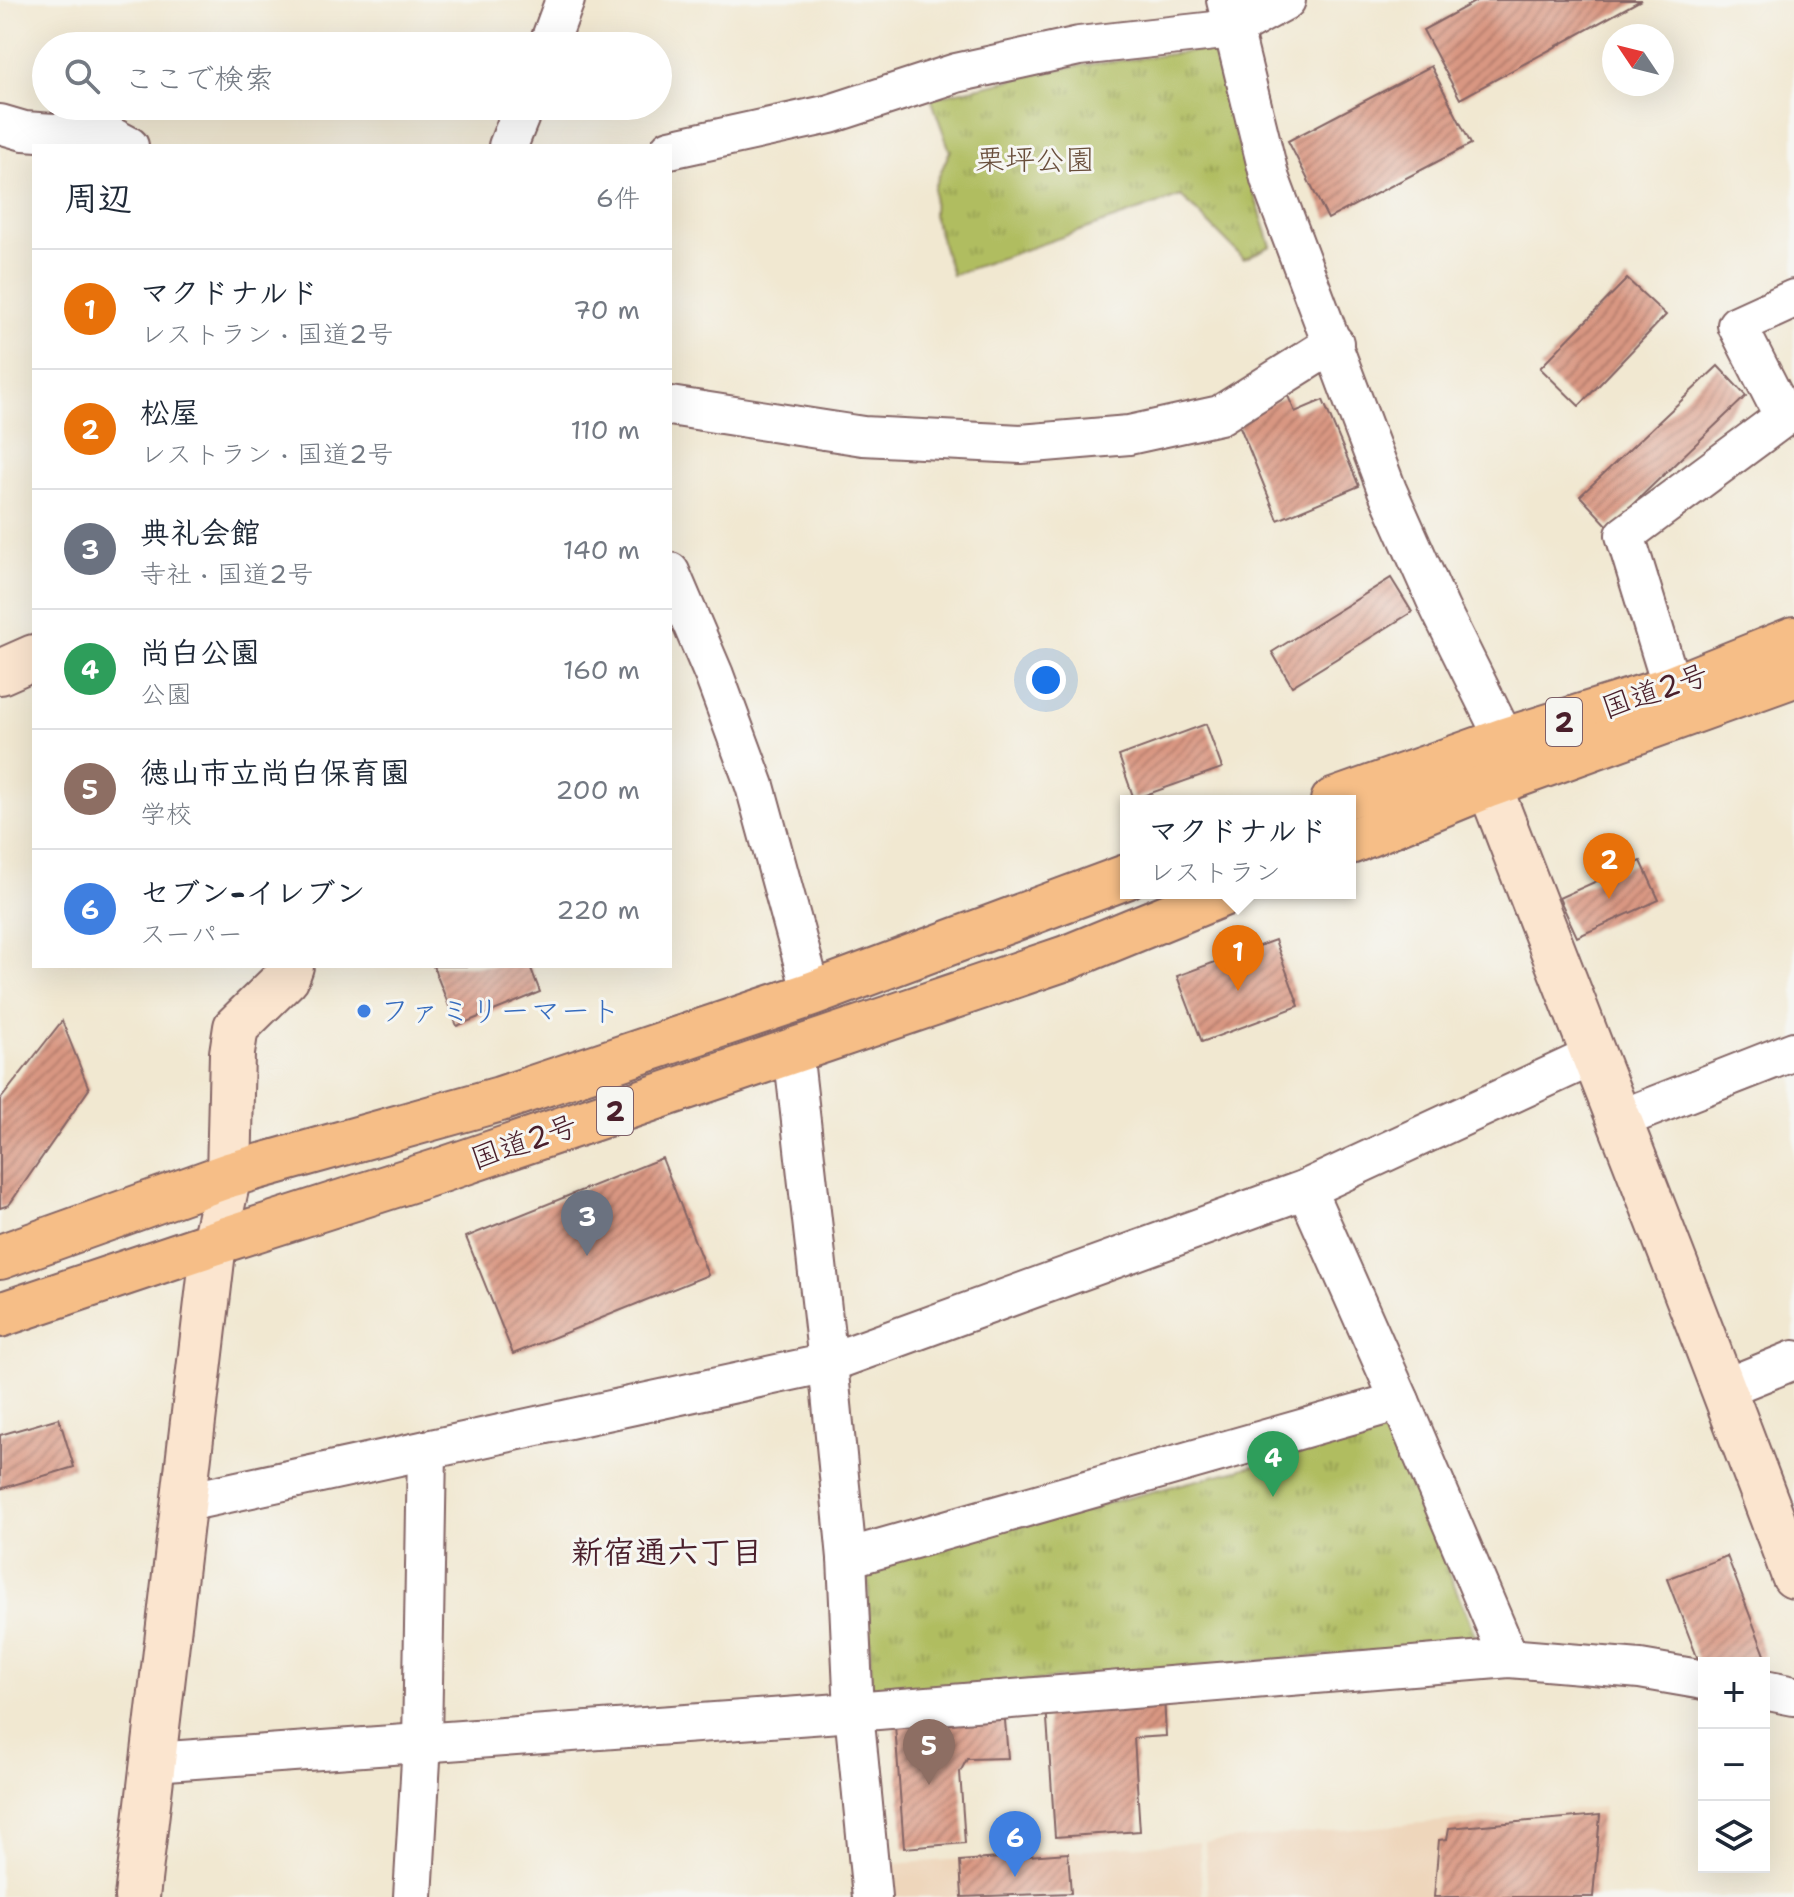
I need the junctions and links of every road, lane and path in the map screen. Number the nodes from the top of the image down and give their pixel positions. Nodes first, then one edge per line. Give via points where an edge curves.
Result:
1 (565, 0) edge
2 (1286, 0) edge
3 (1230, 15) edge
4 (553, 32) edge
5 (518, 120) edge
6 (0, 124) edge
7 (125, 144) edge
8 (509, 144) edge
9 (672, 149) edge
10 (1794, 299) edge
11 (1334, 343) junction
12 (672, 406) edge
13 (672, 577) edge
14 (1794, 639) edge
15 (32, 658) edge
16 (0, 672) edge
17 (1794, 675) edge
18 (1672, 688) junction
19 (1505, 740) junction
20 (1489, 785) junction
21 (1350, 795) edge
22 (1356, 840) edge
23 (1120, 879) edge
24 (1210, 899) edge
25 (290, 968) edge
26 (812, 994) junction
27 (793, 1050) junction
28 (1794, 1051) edge
29 (1593, 1056) junction
30 (1618, 1120) junction
31 (229, 1175) junction
32 (1306, 1189) junction
33 (214, 1243) junction
34 (0, 1257) edge
35 (0, 1315) edge
36 (1794, 1360) edge
37 (828, 1363) junction
38 (1725, 1388) junction
39 (1400, 1401) junction
40 (427, 1450) junction
41 (182, 1503) junction
42 (847, 1558) junction
43 (1794, 1576) edge
44 (1509, 1658) junction
45 (1698, 1679) edge
46 (1770, 1691) edge
47 (1794, 1696) edge
48 (854, 1712) junction
49 (422, 1743) junction
50 (153, 1762) junction
51 (137, 1897) edge
52 (413, 1897) edge
53 (872, 1897) edge

1 - 4 street
2 - 3 street
3 - 9 street via 956,73 830,114
3 - 11 street via 1270,179
5 - 8 street
6 - 7 street via 24,131 112,137
10 - 18 street via 1737,325 1784,417 1625,535
11 - 12 street via 1220,415 1129,435 1021,444 863,436
11 - 19 street via 1387,490
13 - 26 street via 755,786
14 - 18 highway, 国道2号 / 2
15 - 16 street
17 - 20 highway, 国道2号 / 2
18 - 19 highway, 国道2号 / 2
19 - 20 street
19 - 21 highway, 国道2号 / 2
20 - 22 highway, 国道2号 / 2
20 - 29 street
23 - 26 highway, 国道2号 / 2
24 - 27 highway, 国道2号 / 2 via 1066,958
25 - 31 street via 236,1027
26 - 31 highway, 国道2号 / 2 via 500,1099
27 - 33 highway, 国道2号 / 2
27 - 37 street
28 - 30 street
29 - 30 street
29 - 32 street
30 - 38 street
31 - 33 street
31 - 34 highway, 国道2号 / 2
32 - 37 street
32 - 39 street
33 - 35 highway, 国道2号 / 2
33 - 41 street
36 - 38 street
37 - 40 street
37 - 42 street
38 - 43 street
39 - 42 street
39 - 44 street
40 - 41 street
40 - 49 street
41 - 50 street
42 - 48 street
44 - 45 street
44 - 48 street
46 - 47 street
48 - 49 street
48 - 53 street
49 - 50 street
49 - 52 street
50 - 51 street

